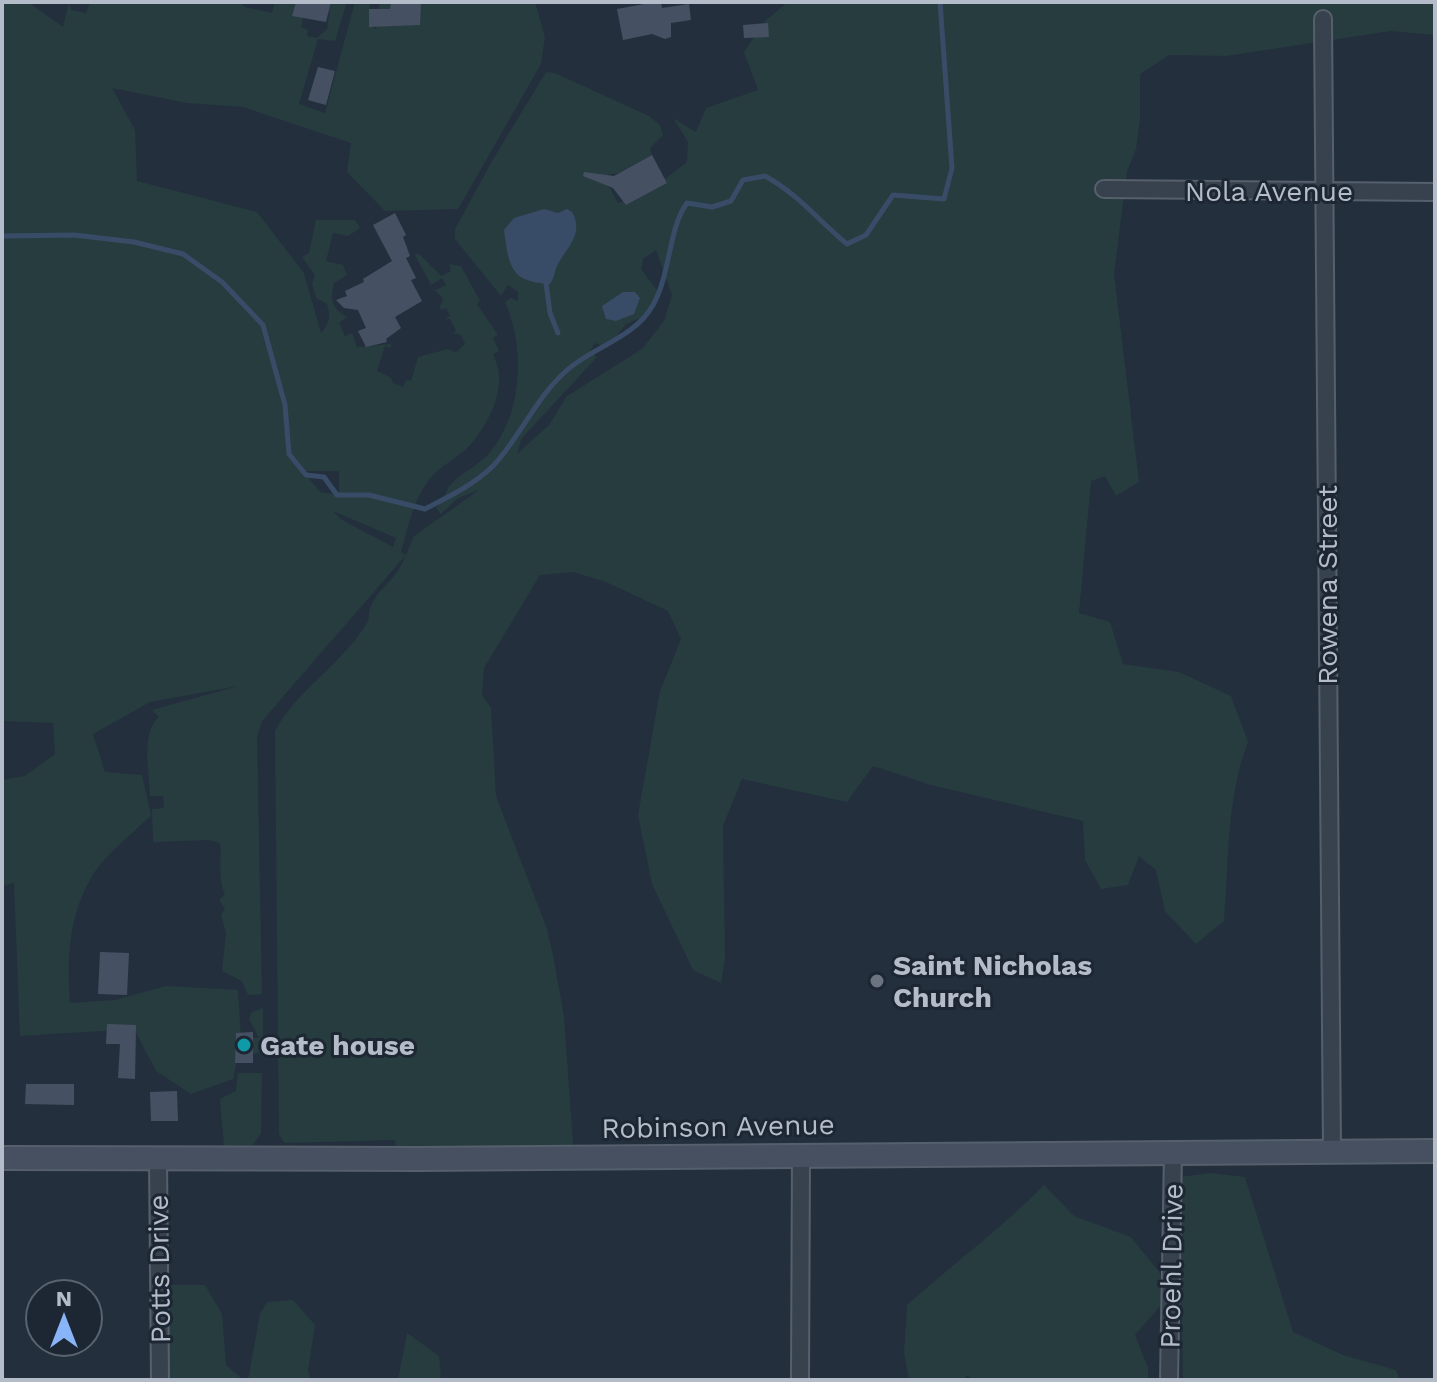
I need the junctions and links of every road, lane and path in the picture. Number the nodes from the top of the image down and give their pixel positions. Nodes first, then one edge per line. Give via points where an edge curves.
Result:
1 (1323, 19) dead end
2 (1104, 189) dead end
3 (1327, 191) junction
4 (1435, 192) edge
5 (1332, 1151) junction
6 (1435, 1151) edge
7 (1173, 1152) junction
8 (801, 1155) junction
9 (158, 1157) junction
10 (2, 1158) edge
11 (160, 1380) edge
12 (800, 1380) edge
13 (1169, 1380) edge

1 - 3 street, Rowena Street
2 - 3 street, Nola Avenue
3 - 4 street, Nola Avenue
3 - 5 street, Rowena Street
5 - 6 main road, Robinson Avenue
5 - 7 main road, Robinson Avenue
7 - 8 main road, Robinson Avenue
7 - 13 street, Proehl Drive
8 - 9 main road, Robinson Avenue
8 - 12 street
9 - 10 main road, Robinson Avenue
9 - 11 street, Potts Drive

